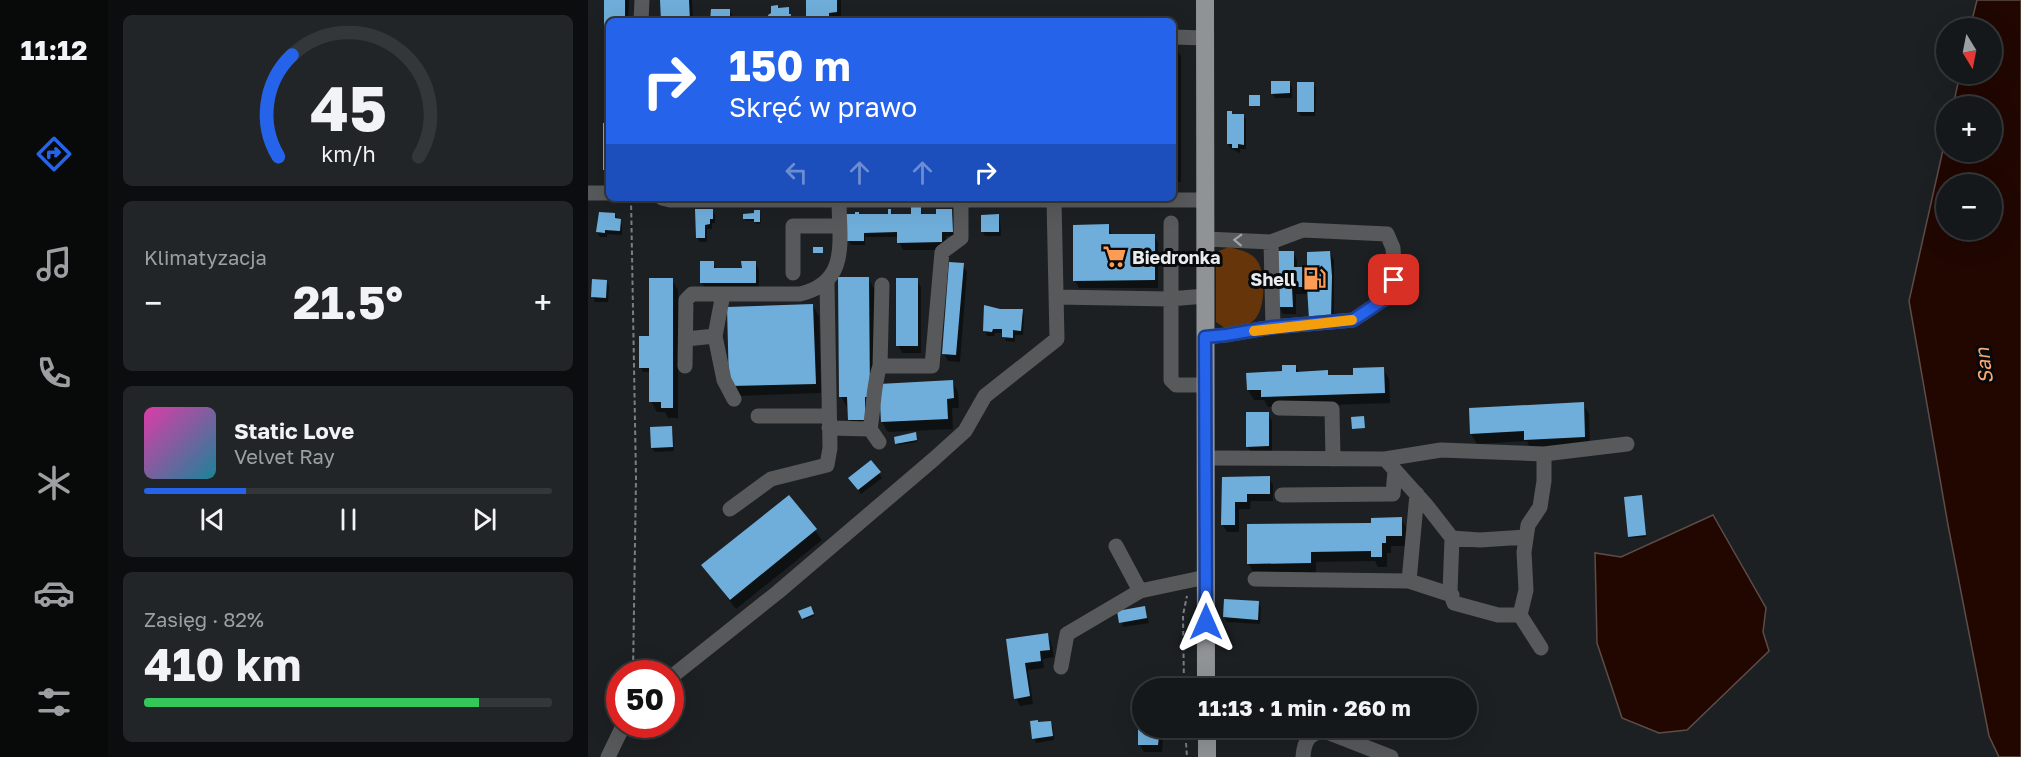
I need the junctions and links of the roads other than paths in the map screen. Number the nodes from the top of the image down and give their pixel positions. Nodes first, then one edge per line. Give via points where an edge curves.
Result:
1 (642, 0) edge
2 (1205, 0) edge
3 (641, 18) edge
4 (1176, 38) edge
5 (1205, 38) junction
6 (588, 194) edge
7 (606, 194) edge
8 (1176, 200) edge
9 (1206, 200) junction
10 (839, 201) edge
11 (970, 201) edge
12 (1054, 201) edge
13 (1171, 223) dead end
14 (839, 226) junction
15 (1206, 239) junction
16 (1271, 242) junction
17 (793, 273) dead end
18 (827, 282) junction
19 (882, 285) dead end
20 (723, 294) junction
21 (1206, 296) junction
22 (1056, 297) junction
23 (1170, 298) junction
24 (1273, 327) junction
25 (715, 336) junction
26 (1205, 337) junction
27 (686, 339) junction
28 (685, 366) dead end
29 (880, 366) junction
30 (1206, 385) junction
31 (734, 399) dead end
32 (1279, 408) dead end
33 (758, 416) dead end
34 (829, 422) junction
35 (870, 429) junction
36 (879, 442) dead end
37 (1627, 444) dead end
38 (1544, 454) junction
39 (1206, 458) junction
40 (1333, 459) junction
41 (1385, 459) junction
42 (1395, 471) junction
43 (1417, 494) junction
44 (1282, 495) dead end
45 (730, 509) dead end
46 (1526, 537) junction
47 (1452, 538) junction
48 (1116, 546) dead end
49 (1202, 578) junction
50 (1255, 579) dead end
51 (1409, 581) junction
52 (1140, 591) junction
53 (1452, 595) junction
54 (1520, 615) junction
55 (1541, 648) dead end
56 (684, 667) edge
57 (1061, 667) dead end
58 (1206, 678) edge
59 (617, 738) edge
60 (1207, 738) edge
61 (608, 757) edge
62 (1207, 757) edge
63 (1304, 757) edge
64 (1391, 757) edge

1 - 3 street
2 - 5 main road
4 - 5 street
5 - 9 main road
6 - 7 street
8 - 9 street
9 - 15 main road
10 - 14 street
11 - 29 street via 961,238 942,252 932,366
12 - 22 street
13 - 23 street
14 - 17 street via 793,226
14 - 18 street via 836,270
16 -> 15 street
15 - 21 main road
16 - 24 street
16 - 24 street via 1303,230 1387,234 1394,264 1389,296 1353,320
18 - 20 street via 816,291 801,294
18 - 34 street
19 - 29 street
20 - 25 street
20 - 27 street via 692,294 686,300
21 - 23 street
21 - 26 main road
22 - 23 street
22 - 56 street via 1057,339 985,396 965,431 778,592
23 - 30 street via 1171,380 1176,385
24 - 26 street
25 - 27 street
25 - 31 street via 724,380
26 - 30 main road
27 - 28 street
29 - 35 street
30 - 39 main road
32 - 40 street via 1332,409
33 - 34 street
34 - 35 street
34 - 45 street via 827,465 771,479
35 - 36 street
37 - 38 street
38 - 41 street via 1441,450
38 - 46 street via 1539,507
39 - 40 street
39 - 49 main road
40 - 41 street
41 - 42 street
42 - 43 street
42 - 44 street via 1393,494
43 - 47 street
43 - 51 street
46 - 47 street
46 - 54 street via 1526,590
47 - 53 street
48 - 52 street
49 - 52 street
49 - 58 main road
50 - 51 street
51 - 53 street
52 - 57 street via 1067,634
53 - 54 street via 1454,603 1498,615
54 - 55 street
59 - 61 street
60 - 62 main road
63 - 64 street via 1310,735 1327,732

